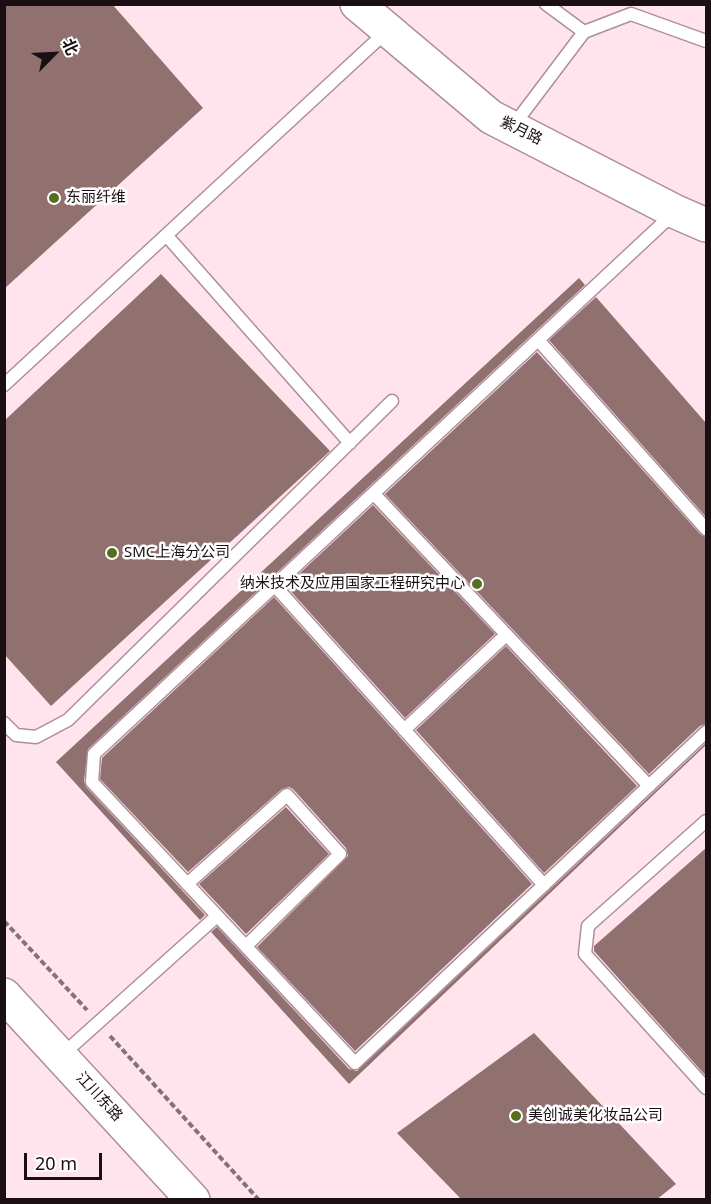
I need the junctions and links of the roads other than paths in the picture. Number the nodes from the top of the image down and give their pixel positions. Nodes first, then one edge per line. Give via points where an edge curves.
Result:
1 (357, 4) edge
2 (546, 4) edge
3 (388, 31) junction
4 (584, 32) junction
5 (706, 41) edge
6 (513, 127) junction
7 (676, 212) junction
8 (706, 225) edge
9 (166, 235) junction
10 (538, 342) junction
11 (4, 385) edge
12 (392, 401) dead end
13 (350, 443) junction
14 (374, 494) junction
15 (706, 529) edge
16 (275, 586) junction
17 (506, 634) junction
18 (4, 723) edge
19 (404, 730) junction
20 (706, 732) edge
21 (649, 786) junction
22 (706, 821) edge
23 (187, 884) junction
24 (544, 885) junction
25 (217, 916) junction
26 (246, 946) junction
27 (4, 995) edge
28 (62, 1056) junction
29 (706, 1088) edge
30 (193, 1200) edge

1 - 3 street, 紫月路
2 - 4 lane
3 - 6 street, 紫月路 via 491,117
3 - 9 lane
4 - 5 lane via 631,14
4 - 6 lane
6 - 7 street, 紫月路
7 - 8 street, 紫月路
7 - 10 lane
9 - 11 lane
9 - 13 lane
10 - 14 lane
10 - 15 lane
12 - 13 lane
13 - 18 lane via 68,720 36,737 16,735
14 - 16 lane
14 - 17 lane
16 - 19 lane
16 - 23 lane via 94,754 92,782
17 - 19 lane
17 - 21 lane
19 - 24 lane
20 - 21 lane
21 - 24 lane
22 - 29 lane via 588,926 585,954
23 - 25 lane
23 - 26 lane via 287,795 340,854
24 - 26 lane via 355,1063
25 - 26 lane
25 - 28 lane
27 - 28 street, 江川东路
28 - 30 street, 江川东路

